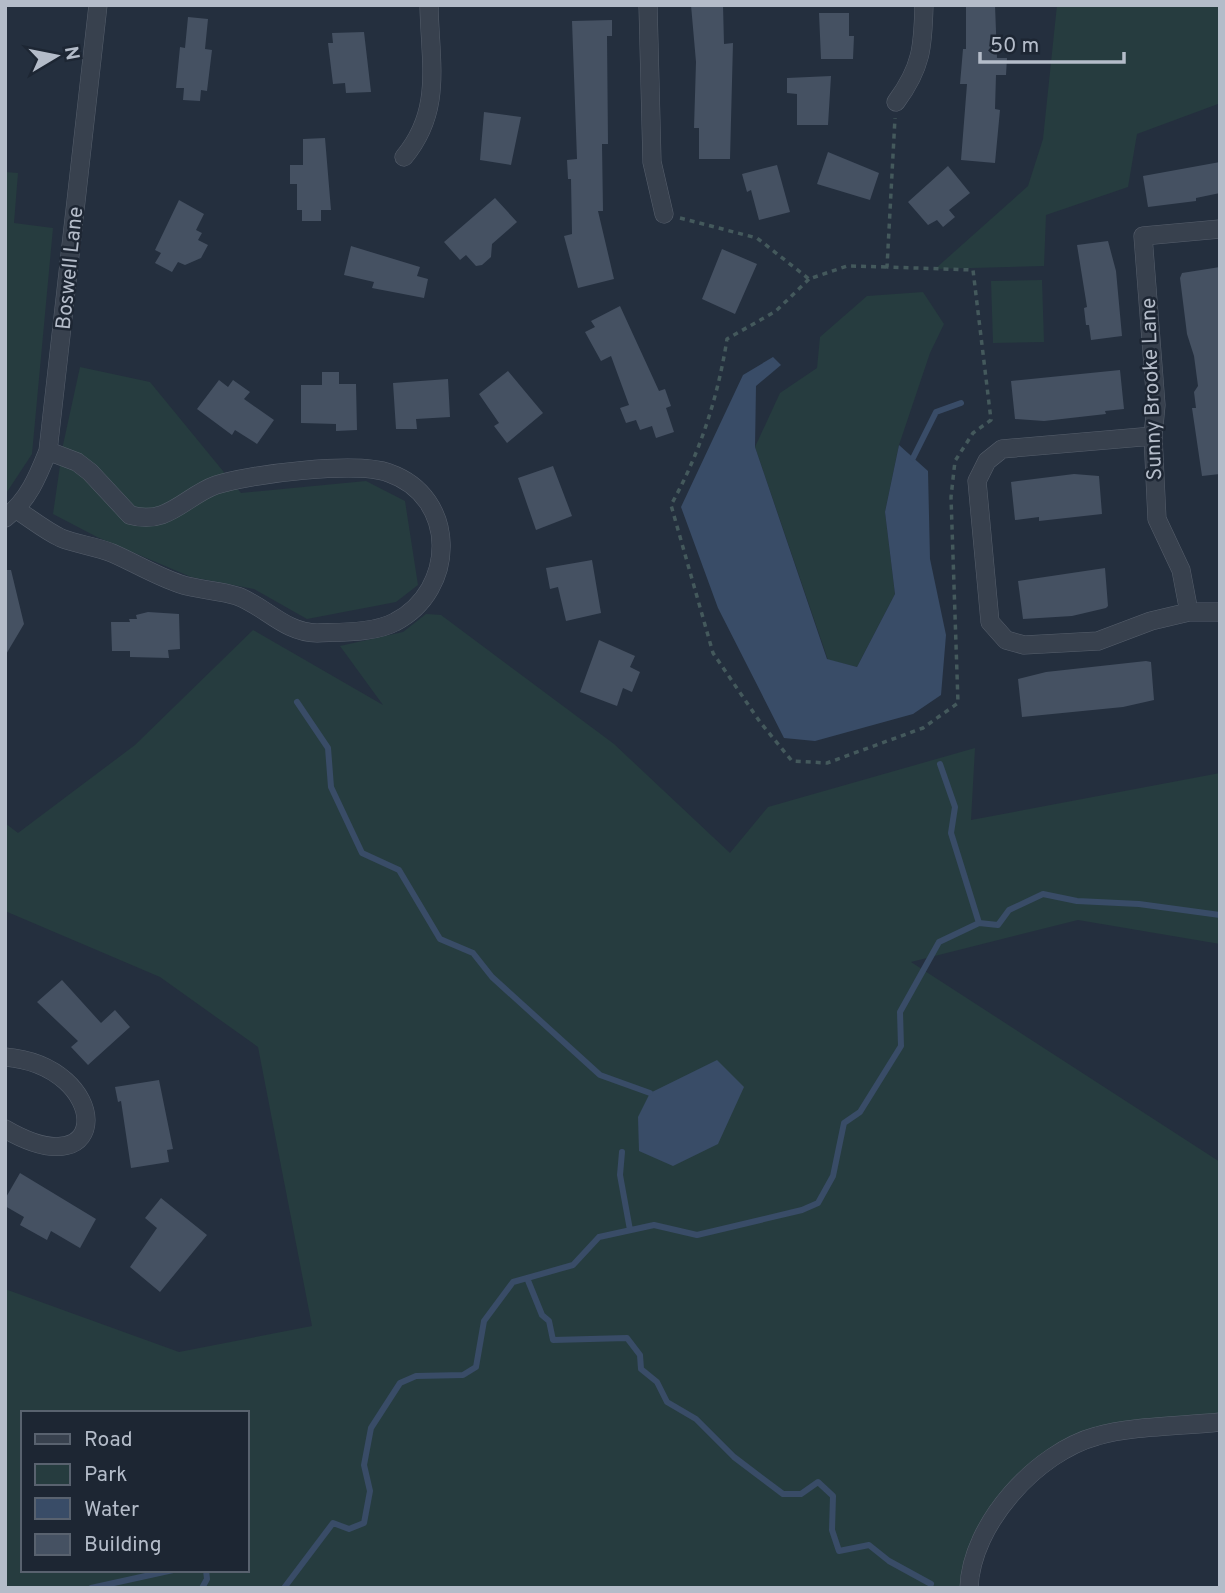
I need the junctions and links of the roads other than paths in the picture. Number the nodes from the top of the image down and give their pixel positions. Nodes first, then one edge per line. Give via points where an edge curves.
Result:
1 (98, 5) edge
2 (429, 5) edge
3 (649, 5) edge
4 (924, 5) edge
5 (897, 102) road end
6 (404, 158) dead end
7 (664, 214) road end
8 (1220, 229) edge
9 (1153, 436) junction
10 (48, 451) junction
11 (11, 514) edge
12 (1189, 612) junction
13 (1220, 612) edge
14 (5, 1056) edge
15 (5, 1129) edge
16 (1220, 1422) edge
17 (970, 1588) edge

1 - 10 street, Boswell Lane
2 - 6 street via 432,105 421,137
3 - 7 street via 652,162
4 - 5 street via 922,53
8 - 9 street, Sunny Brooke Lane via 1143,236 1156,405
9 - 12 street, Sunny Brooke Lane via 1157,519 1181,570
9 - 12 street via 1002,449 987,461 977,481 990,622 1006,640 1024,645 1098,641
10 - 11 street, Boswell Lane via 36,481
10 - 11 street via 76,462 130,515 140,518 172,510 212,486 234,480 335,469 390,473 410,484 435,514 443,551 438,574 429,594 393,624 315,633 294,630 236,596 180,584
12 - 13 street
14 - 15 street via 51,1068 85,1103 87,1117 85,1132 63,1149 47,1148
16 - 17 street via 1098,1435 1063,1449 1036,1469 991,1519 978,1549

